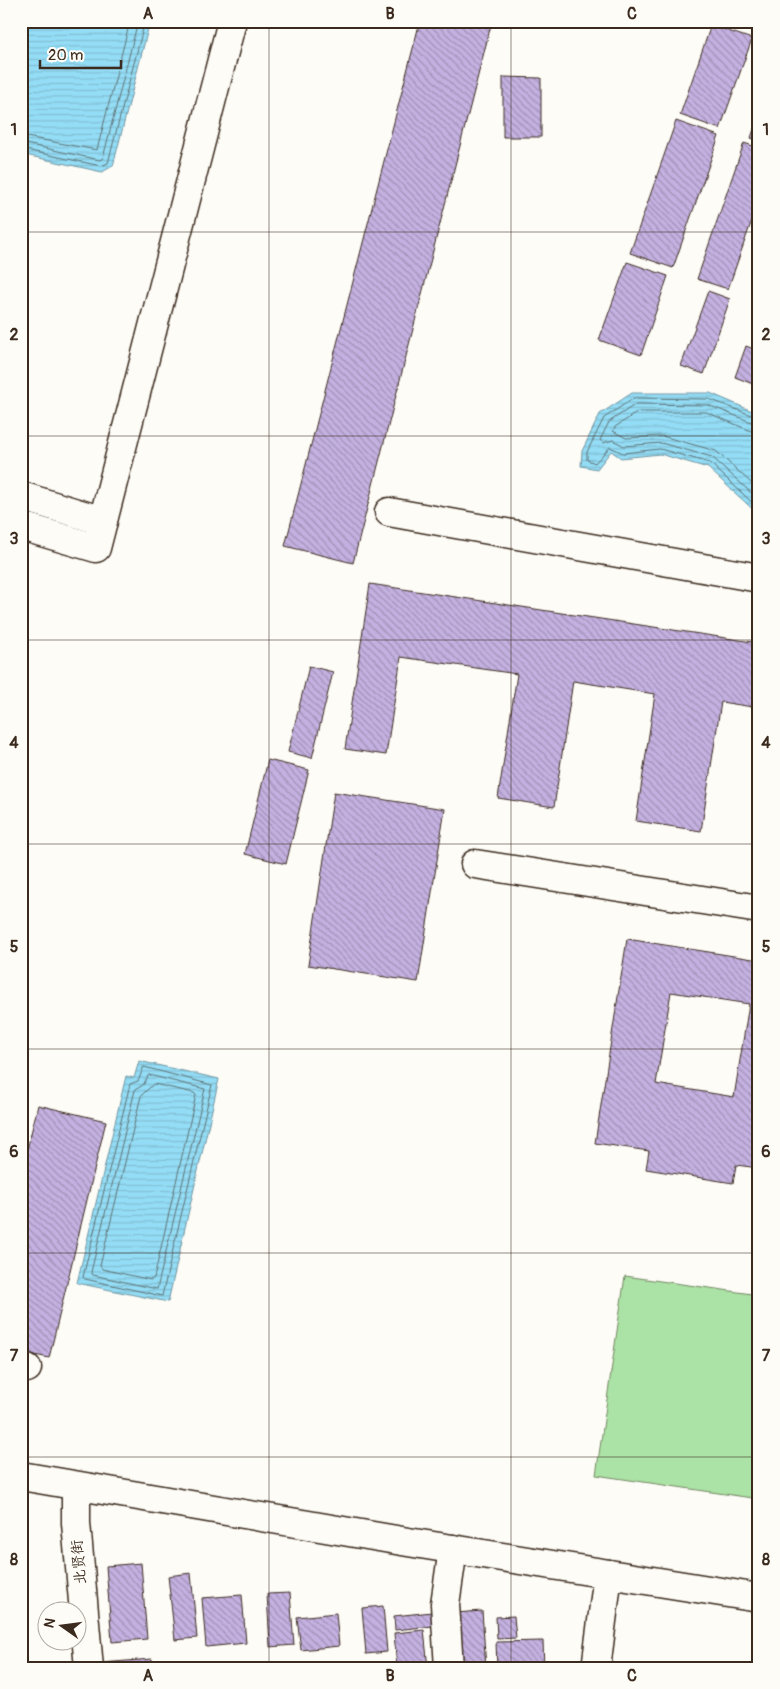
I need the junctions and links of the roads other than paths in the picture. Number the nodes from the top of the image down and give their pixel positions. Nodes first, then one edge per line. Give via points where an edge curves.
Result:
1 (232, 21) edge
2 (21, 496) edge
3 (389, 512) dead end
4 (103, 521) junction
5 (21, 526) edge
6 (759, 578) edge
7 (475, 864) dead end
8 (759, 909) edge
9 (21, 1476) edge
10 (76, 1486) junction
11 (453, 1549) junction
12 (608, 1574) junction
13 (759, 1598) edge
14 (89, 1668) edge
15 (449, 1668) edge
16 (596, 1668) edge

1 - 4 main road
2 - 4 main road
3 - 6 main road
4 - 5 main road via 96,548
7 - 8 main road
9 - 10 main road
10 - 11 main road
10 - 14 main road, 北贤街 via 76,1524
11 - 12 main road
11 - 15 main road via 445,1604
12 - 13 main road
12 - 16 main road

